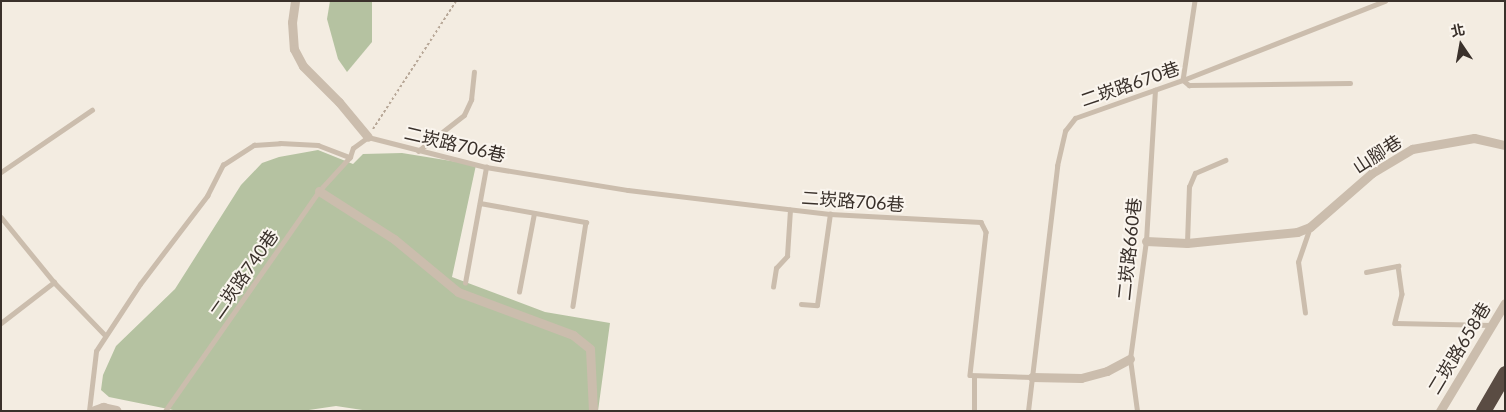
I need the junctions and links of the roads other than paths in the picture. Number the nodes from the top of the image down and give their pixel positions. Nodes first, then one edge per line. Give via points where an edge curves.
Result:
1 (295, 1) edge
2 (1195, 1) edge
3 (1385, 1) edge
4 (474, 72) dead end
5 (1183, 80) junction
6 (1350, 83) dead end
7 (1155, 90) junction
8 (92, 110) dead end
9 (368, 138) junction
10 (1505, 145) edge
11 (418, 151) junction
12 (350, 157) junction
13 (1225, 160) dead end
14 (486, 167) junction
15 (1, 172) edge
16 (320, 191) junction
17 (480, 202) junction
18 (790, 210) junction
19 (534, 213) junction
20 (830, 214) junction
21 (1, 217) edge
22 (1310, 227) junction
23 (1146, 241) junction
24 (1187, 244) junction
25 (1366, 272) dead end
26 (54, 282) junction
27 (465, 283) dead end
28 (773, 287) dead end
29 (519, 292) dead end
30 (1505, 303) edge
31 (801, 304) dead end
32 (573, 306) dead end
33 (1305, 313) dead end
34 (1, 323) edge
35 (1492, 325) junction
36 (105, 335) junction
37 (1130, 359) junction
38 (1505, 373) edge
39 (974, 377) junction
40 (1032, 377) junction
41 (89, 411) edge
42 (95, 411) edge
43 (116, 411) edge
44 (165, 411) edge
45 (593, 411) edge
46 (974, 411) edge
47 (1028, 411) edge
48 (1137, 411) edge
49 (1440, 411) edge
50 (1483, 411) edge

1 - 9 street via 292,22 294,49 303,66 339,102
2 - 5 lane
3 - 5 lane, 二崁路670巷
4 - 11 lane via 471,100 464,115
5 - 6 lane via 1189,85
5 - 7 lane, 二崁路670巷
7 - 23 lane, 二崁路660巷
7 - 40 lane, 二崁路670巷 via 1088,112 1075,118 1065,131 1057,166
8 - 15 lane
9 - 11 lane, 二崁路706巷
9 - 12 lane via 353,148
10 - 22 street, 山腳巷 via 1474,138 1412,149 1372,173
11 - 14 lane, 二崁路706巷
12 - 16 lane, 二崁路740巷
12 - 36 lane via 318,145 280,143 254,145 223,166 207,196
13 - 24 lane via 1195,173 1189,187
14 - 17 lane
14 - 18 lane, 二崁路706巷
16 - 44 lane, 二崁路740巷
16 - 45 street via 394,239 458,292 573,336 590,349
17 - 19 lane
17 - 27 lane
18 - 20 lane, 二崁路706巷
18 - 28 lane via 787,256 776,268
19 - 29 lane
19 - 32 lane via 586,222
20 - 31 lane via 817,304
20 - 39 lane, 二崁路706巷 via 981,222 986,232 970,375
21 - 26 lane
22 - 24 street, 山腳巷 via 1297,232
22 - 33 lane via 1298,262
23 - 24 street, 山腳巷
23 - 37 lane, 二崁路660巷
25 - 35 lane via 1398,266 1402,294 1395,323
26 - 34 lane
26 - 36 lane
30 - 35 street, 二崁路658巷
35 - 49 street, 二崁路658巷
36 - 41 lane via 96,350
37 - 40 street via 1107,371 1081,378
37 - 48 lane, 二崁路660巷
38 - 50 highway
39 - 40 lane
39 - 46 lane
40 - 47 lane, 二崁路670巷
42 - 43 street via 103,408

